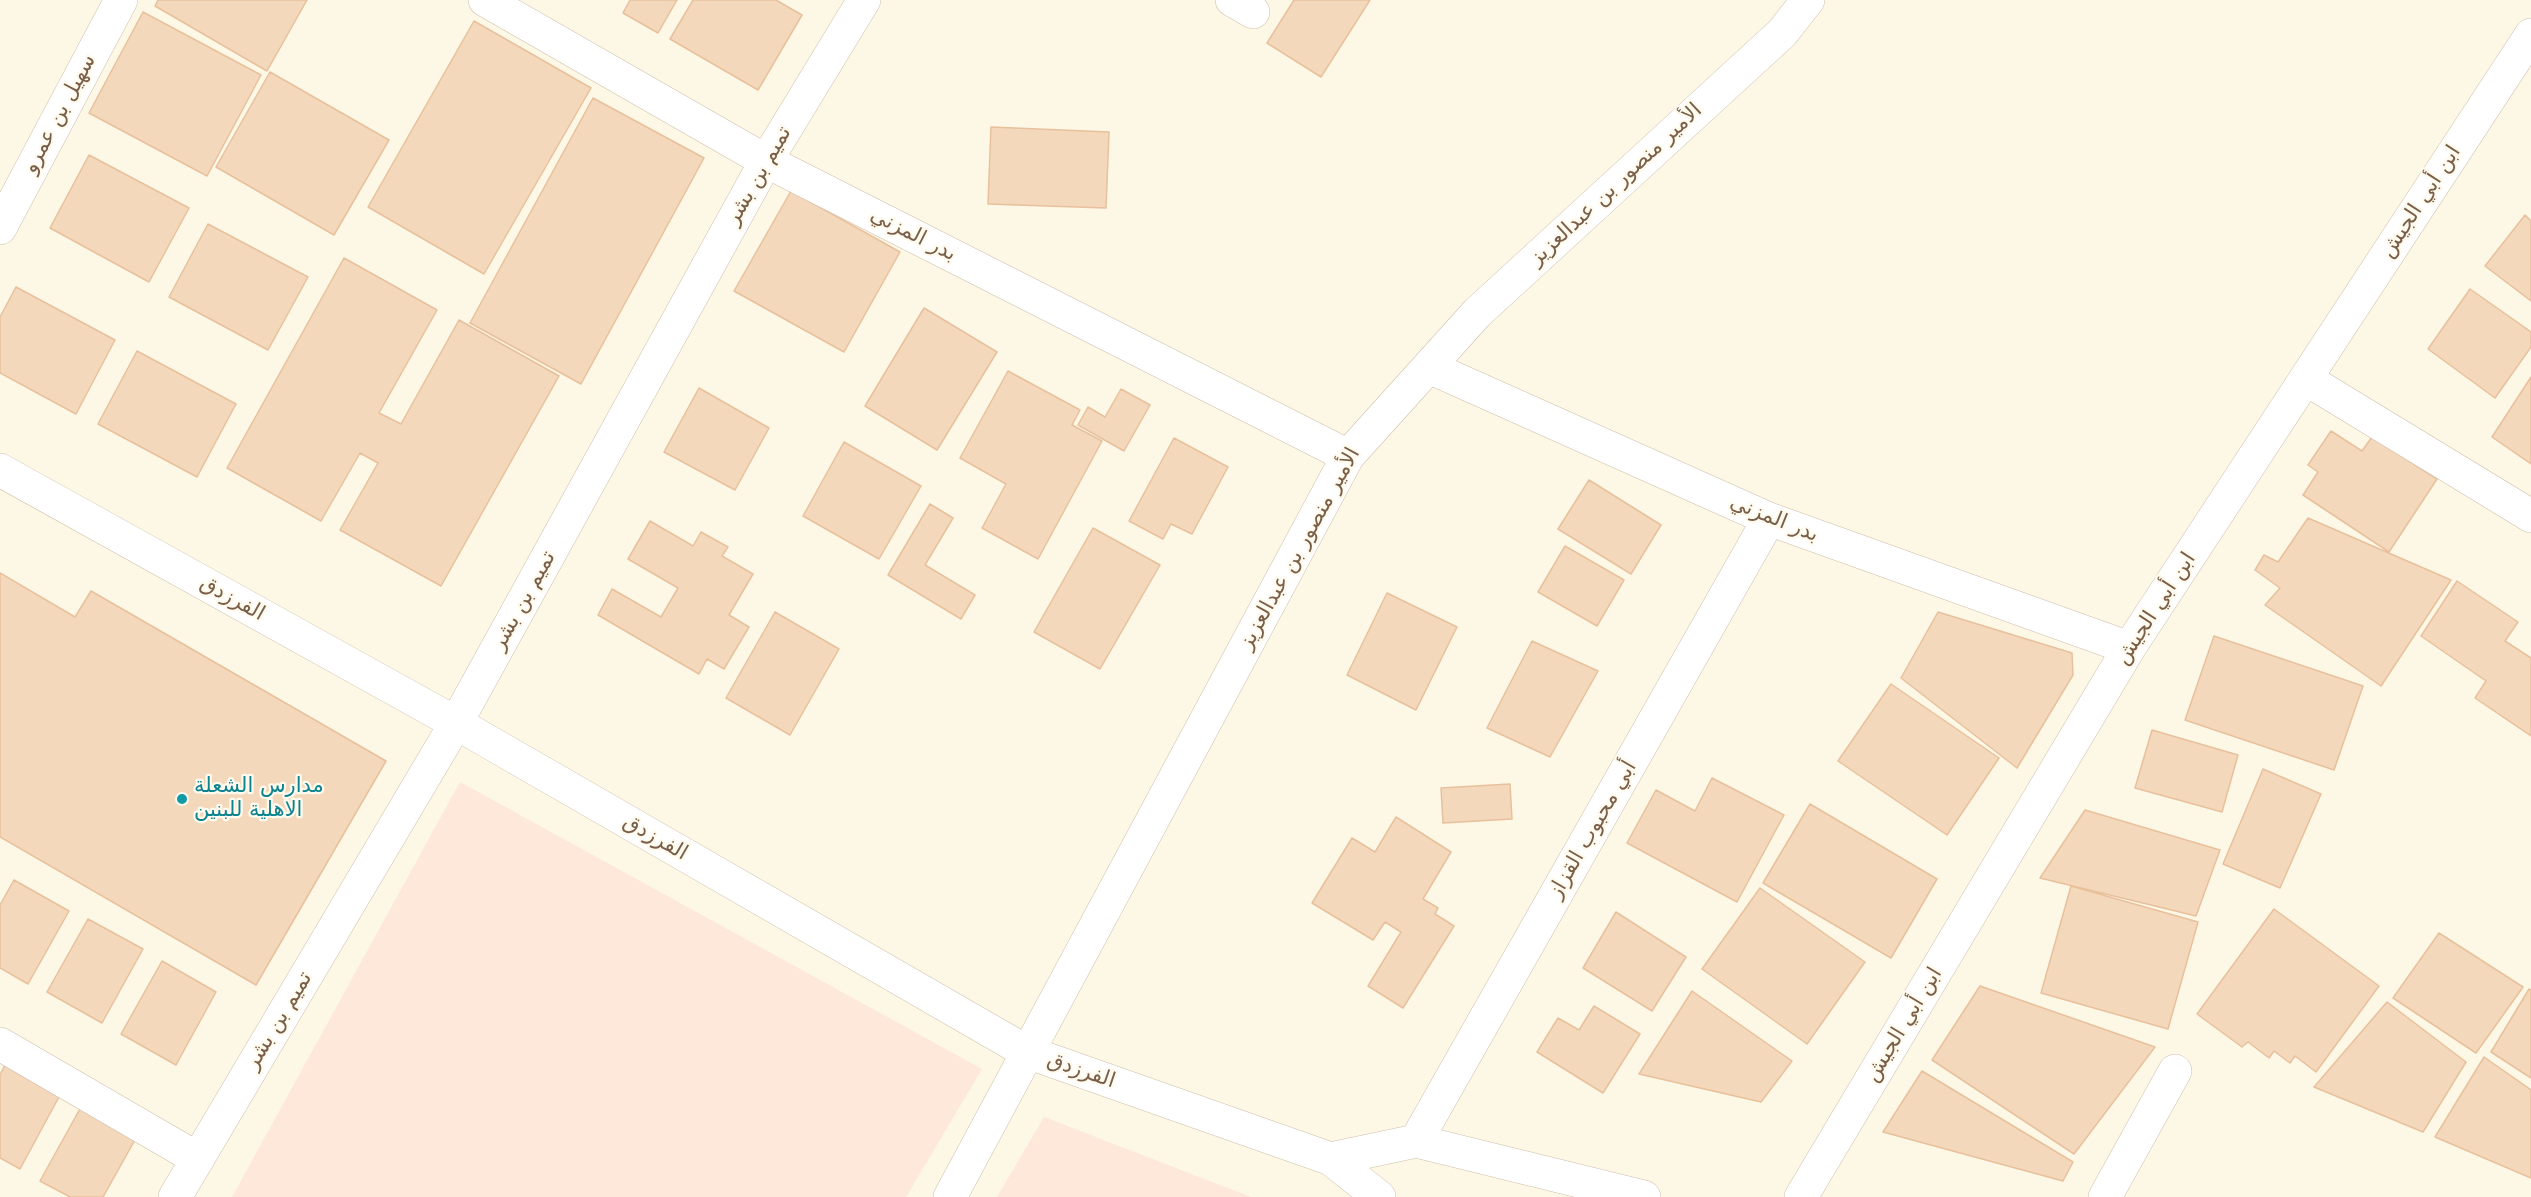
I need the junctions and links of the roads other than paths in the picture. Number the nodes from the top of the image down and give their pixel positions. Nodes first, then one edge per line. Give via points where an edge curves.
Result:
1 (121, 0) edge
2 (485, 0) edge
3 (864, 0) edge
4 (1808, 0) edge
5 (2531, 35) edge
6 (766, 161) junction
7 (0, 228) edge
8 (1429, 367) junction
9 (2306, 379) junction
10 (1348, 456) junction
11 (0, 470) edge
12 (2531, 516) edge
13 (1769, 519) junction
14 (2130, 648) junction
15 (456, 723) junction
16 (0, 1044) edge
17 (1027, 1052) junction
18 (2175, 1071) dead end
19 (1416, 1141) junction
20 (198, 1158) junction
21 (1331, 1158) junction
22 (175, 1197) edge
23 (950, 1197) edge
24 (1378, 1197) edge
25 (1644, 1197) edge
26 (1801, 1197) edge
27 (2105, 1197) edge

1 - 7 street, سهيل بن عمرو
2 - 6 street, بدر المزني
3 - 6 street, تميم بن بشر
4 - 8 street, الأمير منصور بن عبدالعزيز via 1782,33 1477,313
5 - 9 street, ابن أبي الجيش
6 - 10 street, بدر المزني
6 - 15 street, تميم بن بشر
8 - 10 street, الأمير منصور بن عبدالعزيز
8 - 13 street, بدر المزني
9 - 12 street
9 - 14 street, ابن أبي الجيش
10 - 17 street, الأمير منصور بن عبدالعزيز
11 - 15 street, الفرزدق
13 - 14 street, بدر المزني
13 - 19 street, أبي محبوب القزاز
14 - 26 street, ابن أبي الجيش
15 - 17 street, الفرزدق
15 - 20 street, تميم بن بشر
16 - 20 street
17 - 21 street, الفرزدق
17 - 23 street, الأمير منصور بن عبدالعزيز
18 - 27 street
19 - 21 street
19 - 25 street
20 - 22 street, تميم بن بشر
21 - 24 street, الفرزدق

